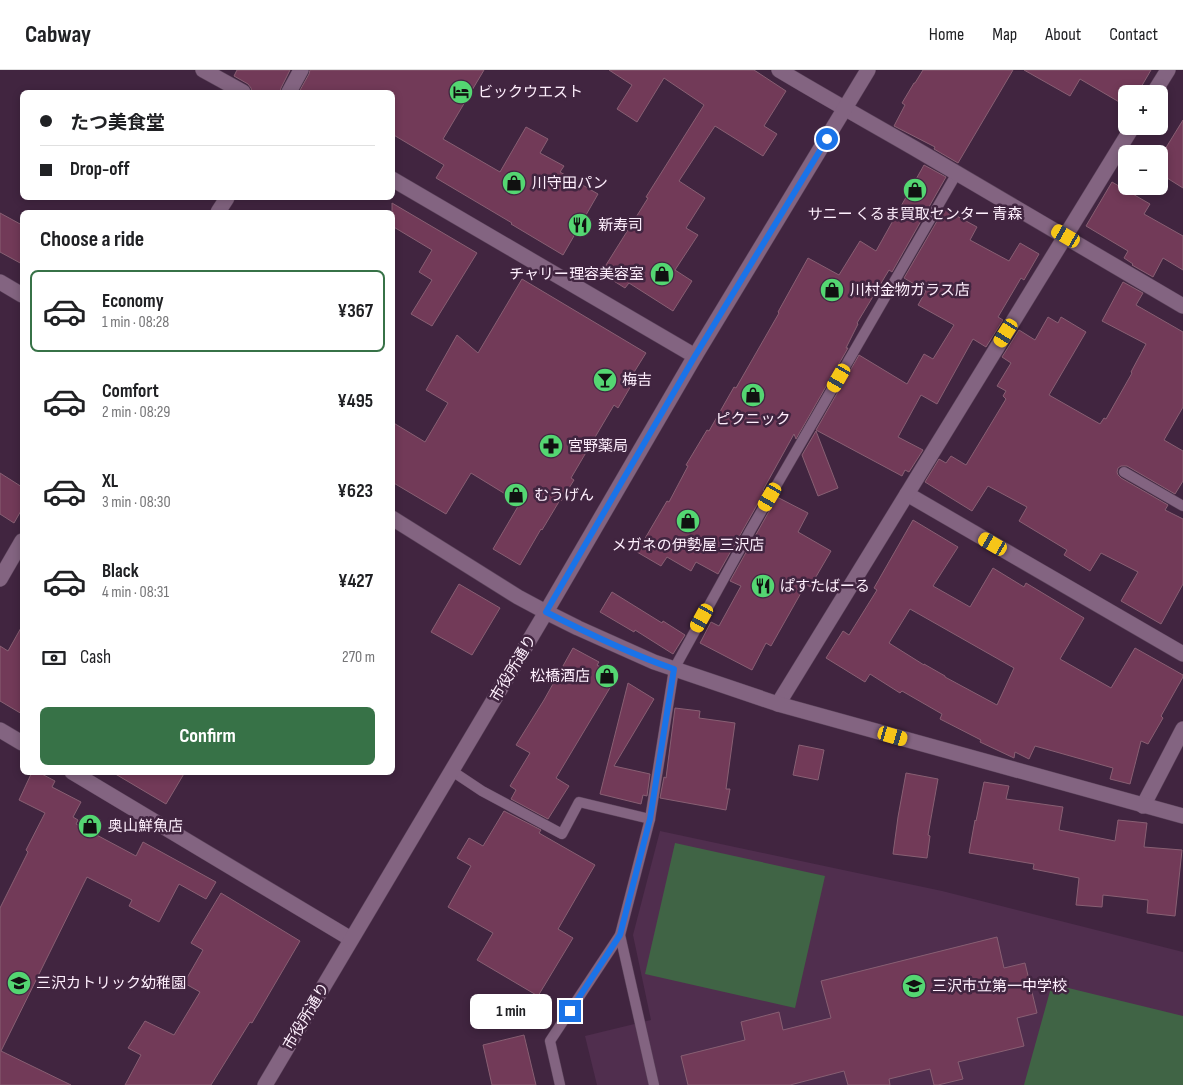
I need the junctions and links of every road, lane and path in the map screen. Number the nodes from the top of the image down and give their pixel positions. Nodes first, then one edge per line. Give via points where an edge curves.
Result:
1 (204, 70) edge
2 (302, 70) edge
3 (779, 70) edge
4 (868, 70) edge
5 (1168, 70) edge
6 (1159, 85) edge
7 (239, 90) edge
8 (290, 90) edge
9 (845, 108) junction
10 (1128, 135) edge
11 (957, 173) junction
12 (395, 181) edge
13 (1066, 236) junction
14 (0, 282) edge
15 (20, 294) edge
16 (1183, 306) edge
17 (695, 356) junction
18 (1124, 472) dead end
19 (907, 494) junction
20 (1183, 506) edge
21 (395, 520) edge
22 (20, 544) edge
23 (0, 579) edge
24 (546, 612) junction
25 (1183, 654) edge
26 (674, 669) junction
27 (778, 704) junction
28 (1183, 729) edge
29 (0, 730) edge
30 (20, 742) edge
31 (452, 771) junction
32 (77, 775) edge
33 (1143, 806) junction
34 (1183, 816) edge
35 (650, 819) junction
36 (620, 935) junction
37 (351, 939) junction
38 (265, 1085) edge
39 (560, 1085) edge
40 (654, 1085) edge

1 - 7 street
2 - 8 street
3 - 9 street
4 - 9 street, 市役所通り
5 - 6 street
9 - 11 street
9 - 17 street, 市役所通り
10 - 13 street
11 - 13 street
11 - 26 lane
12 - 17 street
13 - 16 street
13 - 19 street
14 - 15 street
17 - 24 street, 市役所通り
18 - 20 lane
19 - 25 street
19 - 27 street
21 - 24 street
22 - 23 street
24 - 26 street via 645,659
24 - 31 street, 市役所通り
26 - 27 street
26 - 35 lane
27 - 33 street
28 - 33 street
29 - 30 street
31 - 35 lane via 562,834 580,802
31 - 37 street, 市役所通り
32 - 37 street
33 - 34 street
35 - 36 lane
36 - 39 lane via 550,1041
36 - 40 lane
37 - 38 street, 市役所通り

